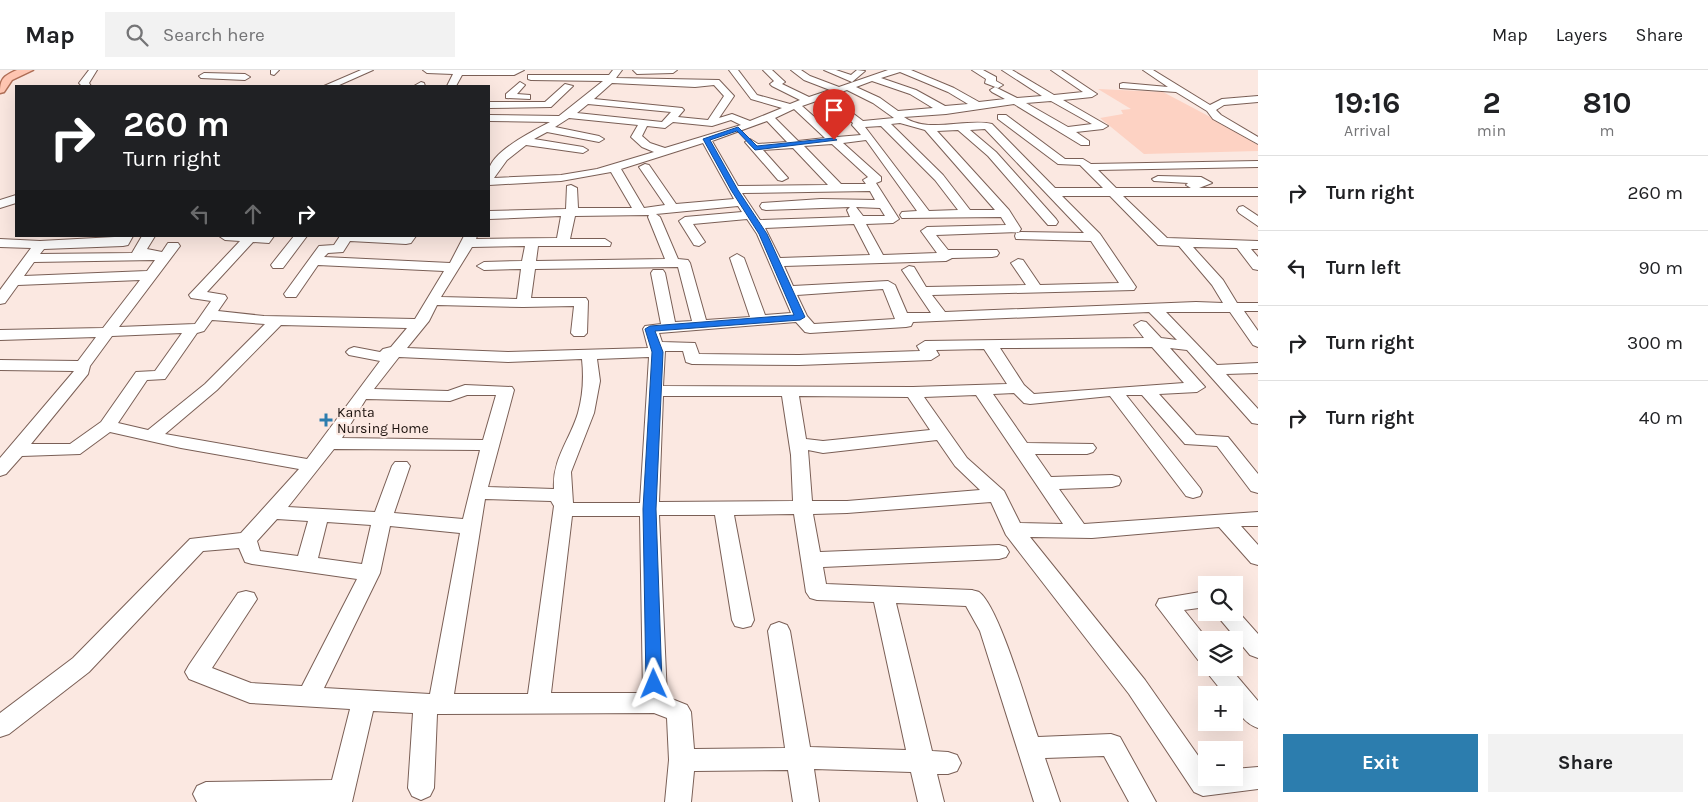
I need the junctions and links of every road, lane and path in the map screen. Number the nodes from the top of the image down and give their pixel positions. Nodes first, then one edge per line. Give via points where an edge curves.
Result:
1 (18, 70) edge
2 (27, 70) edge
3 (93, 70) edge
4 (369, 70) edge
5 (427, 70) edge
6 (520, 70) edge
7 (673, 70) edge
8 (733, 70) edge
9 (767, 70) edge
10 (795, 70) edge
11 (828, 70) edge
12 (861, 70) edge
13 (896, 70) edge
14 (976, 70) edge
15 (1006, 70) edge
16 (1055, 70) edge
17 (1147, 70) edge
18 (488, 71) edge
19 (459, 72) junction
20 (207, 73) edge
21 (613, 75) edge
22 (245, 77) dead end
23 (531, 77) dead end
24 (872, 78) junction
25 (1, 82) edge
26 (334, 84) edge
27 (86, 85) edge
28 (197, 85) edge
29 (356, 85) dead end
30 (452, 85) edge
31 (520, 85) dead end
32 (568, 86) dead end
33 (1123, 86) dead end
34 (838, 88) junction
35 (950, 90) junction
36 (1182, 93) junction
37 (919, 95) junction
38 (556, 98) junction
39 (1056, 98) junction
40 (1258, 99) edge
41 (807, 100) junction
42 (584, 101) junction
43 (878, 102) junction
44 (1019, 102) junction
45 (490, 105) edge
46 (977, 105) junction
47 (793, 106) junction
48 (940, 108) junction
49 (1210, 109) junction
50 (745, 113) dead end
51 (1038, 113) junction
52 (564, 117) junction
53 (732, 117) junction
54 (899, 117) junction
55 (1002, 117) junction
56 (490, 118) edge
57 (770, 118) junction
58 (668, 122) junction
59 (644, 123) junction
60 (712, 123) junction
61 (885, 124) dead end
62 (750, 125) junction
63 (862, 125) junction
64 (964, 127) junction
65 (929, 128) junction
66 (738, 129) junction
67 (540, 130) junction
68 (1066, 130) junction
69 (520, 136) junction
70 (869, 137) junction
71 (599, 138) dead end
72 (701, 140) junction
73 (834, 140) junction
74 (1257, 140) edge
75 (1085, 143) dead end
76 (646, 145) junction
77 (796, 145) junction
78 (755, 148) junction
79 (582, 150) dead end
80 (663, 151) junction
81 (490, 153) edge
82 (507, 155) junction
83 (1258, 164) edge
84 (614, 167) junction
85 (644, 167) dead end
86 (1088, 167) junction
87 (554, 169) dead end
88 (490, 176) edge
89 (782, 178) dead end
90 (1158, 179) dead end
91 (490, 182) edge
92 (873, 187) junction
93 (571, 188) dead end
94 (838, 188) junction
95 (1052, 192) junction
96 (1112, 192) junction
97 (1203, 192) junction
98 (1258, 192) edge
99 (738, 196) junction
100 (15, 199) edge
101 (849, 203) junction
102 (0, 204) edge
103 (884, 204) junction
104 (673, 208) junction
105 (1243, 210) dead end
106 (572, 212) junction
107 (640, 212) junction
108 (1005, 213) junction
109 (966, 214) junction
110 (490, 215) edge
111 (906, 215) dead end
112 (654, 216) dead end
113 (926, 216) junction
114 (754, 219) junction
115 (858, 220) junction
116 (1052, 222) dead end
117 (1258, 222) edge
118 (779, 224) junction
119 (1021, 236) dead end
120 (126, 237) edge
121 (148, 237) edge
122 (238, 237) edge
123 (267, 237) edge
124 (300, 237) edge
125 (347, 237) edge
126 (409, 237) edge
127 (1095, 237) junction
128 (250, 238) junction
129 (469, 239) edge
130 (532, 242) junction
131 (699, 242) dead end
132 (0, 243) edge
133 (563, 243) junction
134 (605, 243) dead end
135 (1183, 243) junction
136 (1240, 244) junction
137 (40, 245) junction
138 (1258, 245) edge
139 (169, 251) junction
140 (992, 253) dead end
141 (944, 254) junction
142 (31, 258) junction
143 (737, 258) dead end
144 (879, 259) junction
145 (314, 261) junction
146 (775, 262) junction
147 (673, 263) junction
148 (1018, 263) dead end
149 (278, 265) dead end
150 (528, 265) junction
151 (484, 266) dead end
152 (1258, 266) edge
153 (453, 267) junction
154 (908, 270) dead end
155 (658, 273) dead end
156 (152, 275) junction
157 (14, 281) junction
158 (1036, 289) junction
159 (788, 291) junction
160 (922, 291) junction
161 (291, 294) dead end
162 (0, 300) edge
163 (432, 301) junction
164 (523, 303) junction
165 (1234, 306) junction
166 (1258, 307) edge
167 (1153, 308) junction
168 (208, 315) junction
169 (800, 317) junction
170 (941, 317) junction
171 (902, 318) junction
172 (278, 320) junction
173 (758, 320) junction
174 (419, 324) junction
175 (700, 325) junction
176 (1141, 325) dead end
177 (193, 328) junction
178 (669, 328) junction
179 (108, 331) junction
180 (579, 332) dead end
181 (0, 335) edge
182 (1156, 342) junction
183 (1258, 342) edge
184 (989, 344) junction
185 (1192, 346) junction
186 (657, 349) junction
187 (354, 352) dead end
188 (389, 354) junction
189 (589, 354) junction
190 (0, 365) edge
191 (82, 366) junction
192 (1258, 366) edge
193 (1214, 370) junction
194 (1018, 388) junction
195 (981, 389) junction
196 (1146, 389) junction
197 (656, 391) junction
198 (1114, 391) junction
199 (790, 392) junction
200 (912, 392) junction
201 (362, 394) junction
202 (1258, 419) edge
203 (107, 426) junction
204 (152, 436) junction
205 (934, 436) dead end
206 (328, 443) junction
207 (798, 443) junction
208 (482, 445) dead end
209 (1088, 448) dead end
210 (1021, 449) junction
211 (17, 450) junction
212 (311, 465) junction
213 (401, 466) dead end
214 (0, 470) edge
215 (1112, 480) dead end
216 (1046, 483) junction
217 (1258, 487) edge
218 (1193, 492) dead end
219 (476, 493) junction
220 (997, 495) junction
221 (564, 505) junction
222 (803, 507) junction
223 (722, 508) junction
224 (649, 509) junction
225 (272, 512) junction
226 (319, 515) junction
227 (1258, 519) edge
228 (382, 520) junction
229 (1224, 520) junction
230 (471, 526) junction
231 (1013, 530) junction
232 (1078, 531) junction
233 (247, 540) junction
234 (999, 552) dead end
235 (1258, 558) edge
236 (811, 560) junction
237 (306, 564) junction
238 (370, 573) junction
239 (883, 595) junction
240 (246, 599) dead end
241 (1198, 600) edge
242 (743, 620) dead end
243 (1233, 621) edge
244 (779, 631) dead end
245 (1198, 644) edge
246 (1258, 649) edge
247 (1224, 676) edge
248 (308, 697) junction
249 (364, 700) junction
250 (654, 703) junction
251 (433, 704) junction
252 (538, 704) junction
253 (1258, 718) edge
254 (0, 727) edge
255 (1028, 748) junction
256 (800, 759) junction
257 (682, 760) junction
258 (921, 762) junction
259 (948, 763) dead end
260 (1258, 778) edge
261 (421, 788) dead end
262 (206, 794) dead end
263 (340, 797) edge
264 (678, 802) edge
265 (806, 802) edge
266 (932, 802) edge
267 (1047, 802) edge
268 (1143, 802) edge

1 - 25 main road
2 - 25 main road
3 - 27 street via 84,83
4 - 26 street
5 - 19 street
6 - 18 street
7 - 21 street
8 - 47 street via 754,97
9 - 41 street via 780,82 775,84
10 - 34 street via 807,78
11 - 34 street via 835,74
12 - 34 street
13 - 24 street
13 - 35 street
14 - 44 street via 993,79 988,81
15 - 39 street via 1025,84
16 - 39 street via 1092,94
17 - 36 street
18 - 19 street
19 - 30 street
20 - 22 street
20 - 28 street
21 - 23 street via 549,82
21 - 42 street
21 - 60 street via 695,84 716,82 728,96
24 - 34 street
24 - 37 street
26 - 29 street
31 - 38 street via 509,96
32 - 38 street
33 - 36 street
34 - 41 street
34 - 43 street
34 - 63 street
35 - 37 street
35 - 46 street
36 - 49 street
37 - 43 street
37 - 48 street
38 - 45 street via 548,105
39 - 44 street
39 - 68 street via 1103,126
40 - 49 street via 1222,102
41 - 47 street
42 - 52 street
42 - 58 street via 679,110
43 - 54 street
44 - 46 street
44 - 51 street
46 - 48 street
46 - 55 street
47 - 57 street
47 - 73 street
48 - 54 street
48 - 64 street via 953,114
49 - 74 street via 1217,117
50 - 53 street
51 - 55 street
51 - 68 street
52 - 56 street
52 - 59 street
52 - 67 street
53 - 60 street
53 - 62 street
54 - 63 street
54 - 65 street via 905,123 920,123
55 - 86 street via 1062,162 1083,162
57 - 62 street
57 - 77 street
58 - 59 street
58 - 60 street
58 - 72 street via 686,138
59 - 76 street via 636,137
61 - 109 street via 934,172
62 - 66 street
63 - 70 street via 857,125
64 - 65 street
64 - 95 street via 988,126
64 - 116 street
65 - 108 street
66 - 72 street
66 - 78 street
67 - 69 street
67 - 71 street
68 - 75 street
69 - 79 street
69 - 82 street
70 - 73 street
70 - 113 street
72 - 80 street
72 - 99 street
73 - 77 street
73 - 92 street via 877,180 869,180
76 - 80 street
76 - 87 street via 589,164
77 - 78 street
77 - 94 street
78 - 89 street
80 - 84 street
81 - 82 street
82 - 88 street
83 - 86 street
84 - 91 street via 561,178
84 - 107 street
85 - 104 street
86 - 96 street
90 - 97 street via 1201,180 1206,183 1192,184
92 - 94 street
92 - 103 street
93 - 106 street
94 - 99 street
95 - 96 street
95 - 127 street
96 - 97 street
96 - 135 street via 1164,242
97 - 98 street
99 - 104 street
99 - 114 street
100 - 102 street
101 - 103 street
101 - 115 street
101 - 118 street via 766,206
103 - 115 street via 893,219
104 - 107 street
105 - 117 street
106 - 107 street
106 - 110 street
106 - 133 street via 567,214
108 - 109 street
108 - 141 street via 1015,229 927,232
109 - 113 street
111 - 113 street
112 - 147 street
114 - 118 street
114 - 131 street via 685,221
114 - 146 street
115 - 118 street
115 - 144 street
119 - 127 street
120 - 137 street via 122,242
121 - 139 street via 138,253 160,252 168,246
122 - 128 street
123 - 128 street via 264,240
124 - 149 street
125 - 126 street via 406,240
125 - 145 street via 338,249 324,249
127 - 158 street via 1130,287
128 - 168 street via 196,295 220,298
129 - 130 street
129 - 153 street
130 - 133 street
130 - 150 street
132 - 137 street
133 - 134 street
135 - 136 street
135 - 165 street
136 - 138 street
136 - 152 street
137 - 142 street
139 - 142 street via 89,259
139 - 156 street
140 - 141 street
141 - 144 street via 946,257
142 - 157 street
143 - 173 street
144 - 146 street
145 - 153 street
145 - 161 street
146 - 159 street
147 - 150 street
147 - 175 street via 683,263 687,272
148 - 158 street
150 - 151 street
150 - 164 street
153 - 163 street
154 - 160 street
155 - 178 street
156 - 157 street
156 - 179 street
157 - 162 street
158 - 160 street
159 - 169 street
159 - 171 street via 888,285
160 - 170 street
163 - 164 street
163 - 174 street
164 - 180 street via 581,301
165 - 166 street
165 - 167 street
165 - 183 street
167 - 170 street
167 - 185 street
168 - 172 street
168 - 177 street via 199,328
169 - 171 street via 810,329 906,323
169 - 173 street
170 - 171 street
172 - 174 street
172 - 204 street via 211,387
173 - 175 street
174 - 188 street
175 - 178 street
176 - 182 street
177 - 179 street
177 - 203 street via 158,376 142,375
178 - 186 street via 650,329
179 - 181 street
179 - 191 street
182 - 184 street
182 - 185 street
182 - 196 street via 1197,387
184 - 186 street via 925,346 931,355 798,360 692,359 690,346
184 - 194 street
185 - 193 street
186 - 189 street
186 - 197 street
187 - 188 street
188 - 189 street via 508,357
188 - 201 street
189 - 221 street via 592,381 586,413 562,472
190 - 191 street
191 - 211 street via 82,371
192 - 193 street
193 - 202 street
194 - 195 street
194 - 198 street via 1030,399
195 - 200 street
195 - 210 street
196 - 198 street
196 - 217 street via 1191,440 1222,441
197 - 199 street
197 - 224 street
198 - 218 street
199 - 200 street
199 - 207 street
200 - 220 street via 961,462
201 - 206 street
201 - 219 street via 450,396 465,390 506,390
203 - 204 street
203 - 211 street via 74,450
204 - 212 street
205 - 207 street via 823,447
206 - 208 street
206 - 212 street
207 - 222 street
209 - 210 street
210 - 216 street
211 - 214 street
212 - 225 street
213 - 228 street
215 - 216 street
216 - 232 street
219 - 221 street via 557,495
219 - 230 street
220 - 222 street via 846,507
220 - 231 street
221 - 224 street via 567,510
221 - 252 street
222 - 223 street
222 - 236 street
223 - 224 street
223 - 242 street
224 - 250 street
225 - 226 street
225 - 233 street
226 - 228 street
226 - 237 street
227 - 229 street
228 - 230 street via 406,519
228 - 238 street
229 - 232 street
229 - 235 street
230 - 251 street
231 - 232 street
231 - 260 street via 1137,687 1203,784
233 - 237 street via 252,556
233 - 254 street via 197,544 81,665
234 - 236 street
236 - 239 street via 817,592
237 - 238 street
238 - 248 street
239 - 255 street via 972,598 986,615 996,640
239 - 258 street
240 - 248 street via 197,672 250,693
241 - 245 street via 1167,605
243 - 246 street
244 - 256 street
247 - 253 street
248 - 249 street
249 - 251 street
249 - 263 street
250 - 252 street
250 - 257 street via 679,712
251 - 252 street
251 - 261 street
255 - 267 street
255 - 268 street via 1111,745
256 - 257 street
256 - 258 street
256 - 265 street
257 - 264 street
258 - 259 street
258 - 266 street
262 - 263 street

